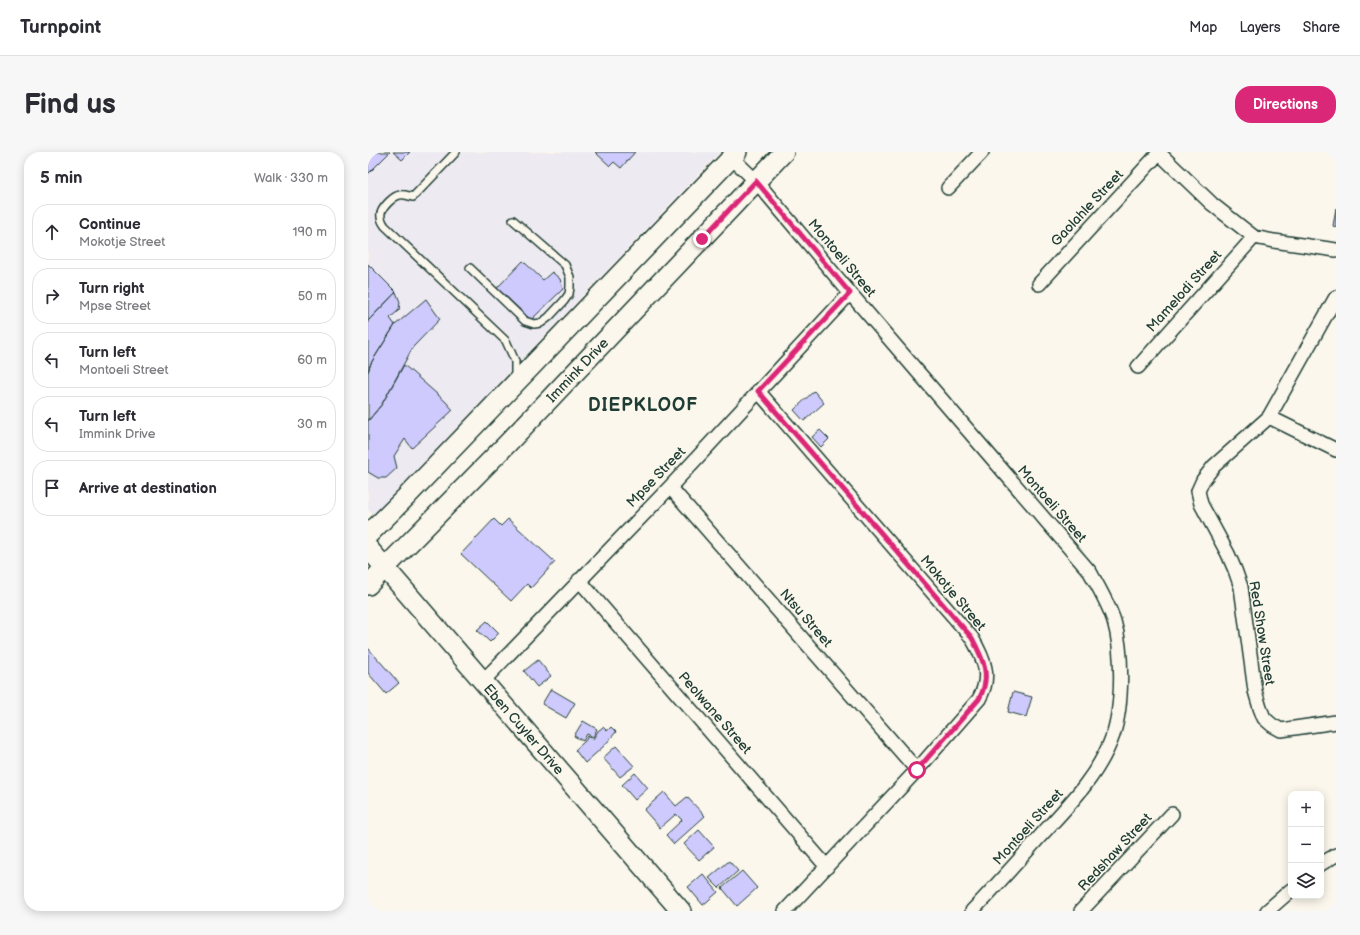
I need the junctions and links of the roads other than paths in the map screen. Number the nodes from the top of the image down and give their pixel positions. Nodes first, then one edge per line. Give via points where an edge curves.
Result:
1 (456, 152) edge
2 (784, 152) edge
3 (982, 152) edge
4 (1158, 153) edge
5 (732, 154) edge
6 (756, 181) junction
7 (948, 188) dead end
8 (514, 220) dead end
9 (1254, 237) junction
10 (1336, 250) edge
11 (470, 268) dead end
12 (1039, 284) dead end
13 (850, 293) junction
14 (1336, 297) edge
15 (1138, 367) dead end
16 (515, 384) junction
17 (758, 391) junction
18 (1269, 417) junction
19 (1336, 450) edge
20 (670, 487) junction
21 (368, 535) edge
22 (368, 548) edge
23 (386, 568) junction
24 (579, 580) junction
25 (368, 585) edge
26 (483, 681) junction
27 (1336, 722) edge
28 (917, 770) junction
29 (1172, 814) dead end
30 (1336, 855) edge
31 (1323, 863) edge
32 (827, 867) junction
33 (1288, 893) edge
34 (681, 911) edge
35 (785, 911) edge
36 (972, 911) edge
37 (1081, 911) edge
38 (1266, 911) edge

1 - 16 lane via 412,197 406,194 393,198 381,214 381,220 506,340 515,361
2 - 6 main road, Immink Drive
3 - 7 street
4 - 9 street via 1212,204
4 - 12 street, Gaolahle Street
5 - 6 street, Montoeli Street
5 - 16 main road
6 - 13 street, Montoeli Street
6 - 23 main road, Immink Drive
8 - 11 lane via 565,265 570,277 570,287 564,301 541,323 530,323
9 - 10 street
9 - 15 street, Mamelodi Street
13 - 17 street, Mpse Street
13 - 36 street, Montoeli Street via 1090,572 1104,596 1114,622 1118,643 1120,693 1113,735 1101,760 1082,790
14 - 18 street, Red Show Street
16 - 21 main road
17 - 20 street, Mpse Street
17 - 28 street, Mokotje Street via 972,638 982,656 986,681 984,692
18 - 19 street
18 - 27 street, Red Show Street via 1214,466 1198,491 1201,504 1235,570 1240,587 1255,692 1264,718 1281,730
20 - 24 street, Mpse Street
20 - 28 street, Ntsu Street
22 - 23 main road, Eben Cuyler Drive
23 - 25 main road, Immink Drive
23 - 26 main road, Eben Cuyler Drive
24 - 26 street, Mpse Street
24 - 32 street, Peolwane Street
26 - 34 main road, Eben Cuyler Drive
28 - 32 street, Mokotje Street
29 - 37 street, Redshaw Street
30 - 31 street
32 - 35 street, Mokotje Street
33 - 38 street

